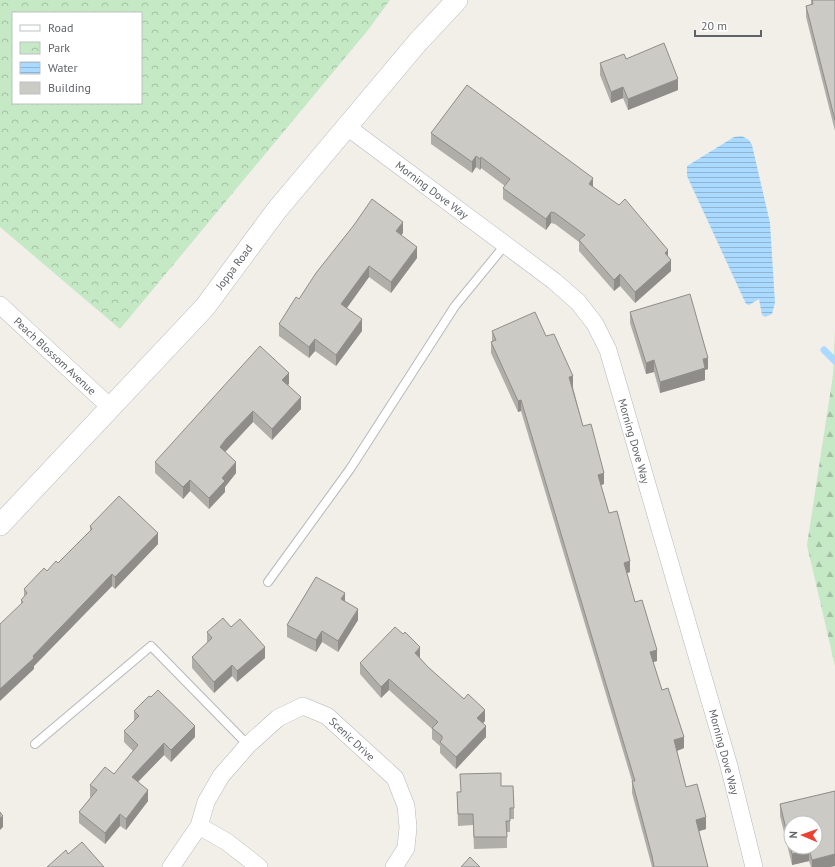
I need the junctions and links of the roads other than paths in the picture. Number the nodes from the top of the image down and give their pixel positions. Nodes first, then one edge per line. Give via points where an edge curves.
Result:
1 (457, 0) edge
2 (346, 126) junction
3 (505, 245) junction
4 (0, 305) edge
5 (110, 407) junction
6 (0, 525) edge
7 (268, 582) dead end
8 (35, 744) dead end
9 (248, 745) junction
10 (199, 826) junction
11 (171, 867) edge
12 (259, 867) edge
13 (394, 867) edge
14 (754, 867) edge

1 - 2 street, Joppa Road
2 - 3 street, Morning Dove Way
2 - 5 street, Joppa Road via 276,211 205,307
3 - 7 lane via 455,306 350,469
3 - 14 street, Morning Dove Way via 554,280 578,302 595,324 608,350 729,766
4 - 5 street, Peach Blossom Avenue
5 - 6 street, Joppa Road
8 - 9 lane via 150,646
9 - 10 street, Scenic Drive via 221,776 206,802
9 - 13 street, Scenic Drive via 278,718 303,706 327,716 395,778 406,806 408,827 406,848
10 - 11 street, Scenic Drive
10 - 12 street via 227,842

